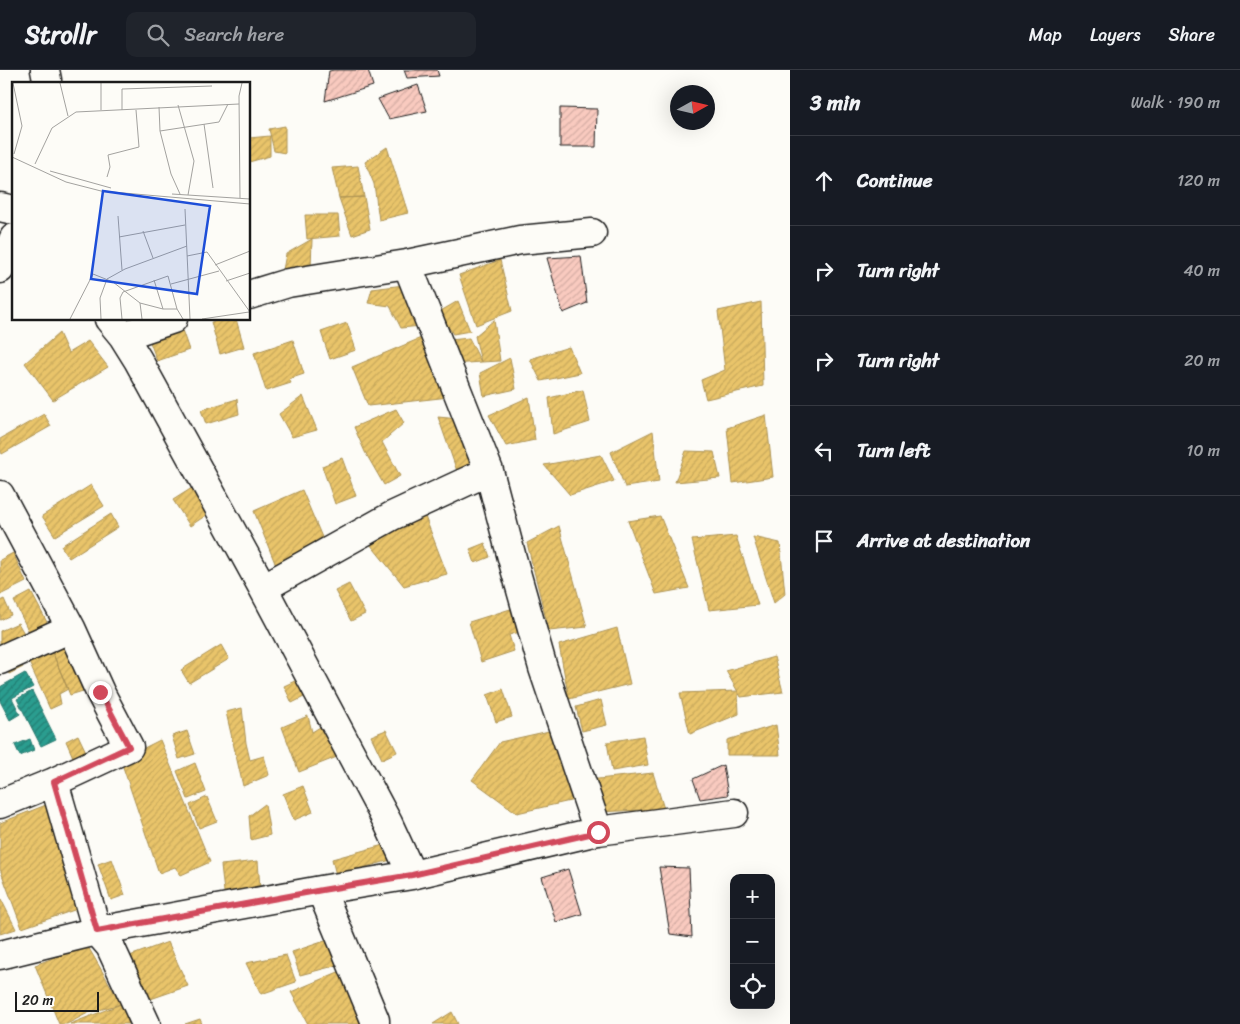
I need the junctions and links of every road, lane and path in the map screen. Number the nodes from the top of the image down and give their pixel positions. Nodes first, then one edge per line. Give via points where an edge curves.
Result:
1 (592, 233) dead end
2 (12, 242) edge
3 (407, 264) junction
4 (0, 269) edge
5 (250, 295) edge
6 (168, 320) edge
7 (116, 328) edge
8 (489, 472) junction
9 (0, 495) edge
10 (263, 588) junction
11 (71, 628) junction
12 (0, 660) edge
13 (54, 782) junction
14 (0, 804) edge
15 (734, 813) dead end
16 (598, 832) junction
17 (412, 875) junction
18 (322, 890) junction
19 (97, 931) junction
20 (0, 955) edge
21 (146, 1024) edge
22 (375, 1024) edge

1 - 3 street via 520,240
2 - 4 street
3 - 5 street via 288,283
3 - 8 street
6 - 7 street
7 - 10 street via 138,360
8 - 10 street via 392,516
8 - 16 street via 543,668
9 - 11 street
10 - 17 street via 388,822
11 - 12 street
11 - 13 street via 129,747
13 - 14 street
13 - 19 street
15 - 16 street
16 - 17 street
17 - 18 street
18 - 19 street
18 - 22 street
19 - 20 street
19 - 21 street via 110,946

